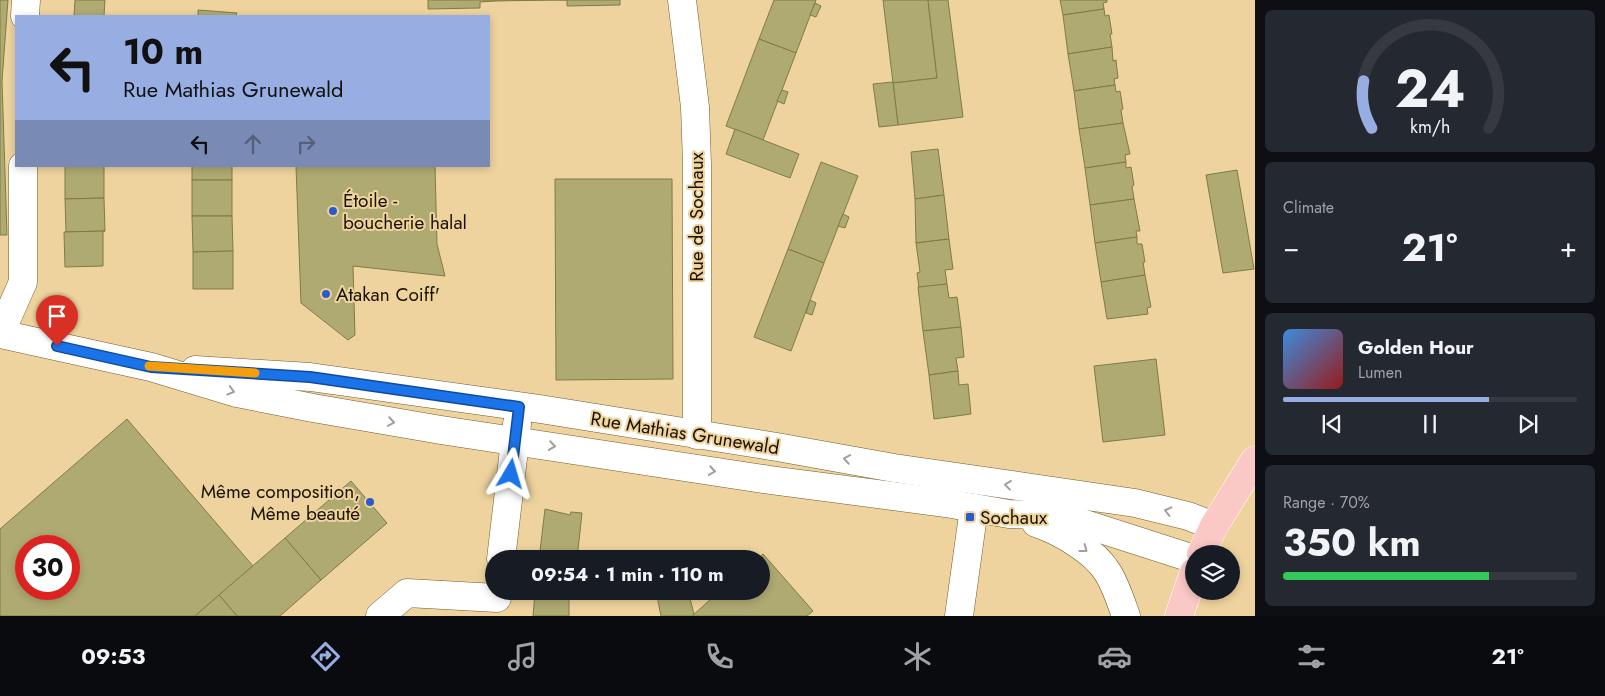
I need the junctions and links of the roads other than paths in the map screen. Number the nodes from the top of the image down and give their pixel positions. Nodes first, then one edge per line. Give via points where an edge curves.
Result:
1 (26, 0) edge
2 (682, 0) edge
3 (25, 15) edge
4 (23, 167) edge
5 (0, 334) edge
6 (151, 367) junction
7 (519, 407) junction
8 (697, 435) junction
9 (515, 440) junction
10 (1255, 460) edge
11 (1247, 486) edge
12 (974, 508) junction
13 (1009, 514) junction
14 (1214, 526) junction
15 (1205, 545) edge
16 (502, 550) edge
17 (1185, 556) edge
18 (1185, 597) edge
19 (497, 602) edge
20 (380, 616) edge
21 (959, 616) edge
22 (1126, 616) edge
23 (1178, 616) edge

1 - 3 street
2 - 8 street, Rue de Sochaux via 695,107
4 - 5 street via 23,282
5 - 6 street, Rue Mathias Grunewald
6 - 7 street, Rue Mathias Grunewald via 310,377
6 -> 9 street, Rue Mathias Grunewald via 237,393
7 - 8 street, Rue Mathias Grunewald
7 - 9 street
14 -> 8 street, Rue Mathias Grunewald via 1135,502 894,468
9 -> 12 street, Rue Mathias Grunewald
9 - 16 street
10 - 11 main road
11 - 14 main road
12 - 13 street, Rue Mathias Grunewald
12 - 21 street
13 - 17 street, Rue Mathias Grunewald via 1060,516
13 -> 22 street, Rue Mathias Grunewald via 1055,530 1087,550 1108,572
14 - 15 main road
18 - 23 main road
19 - 20 street via 407,593

